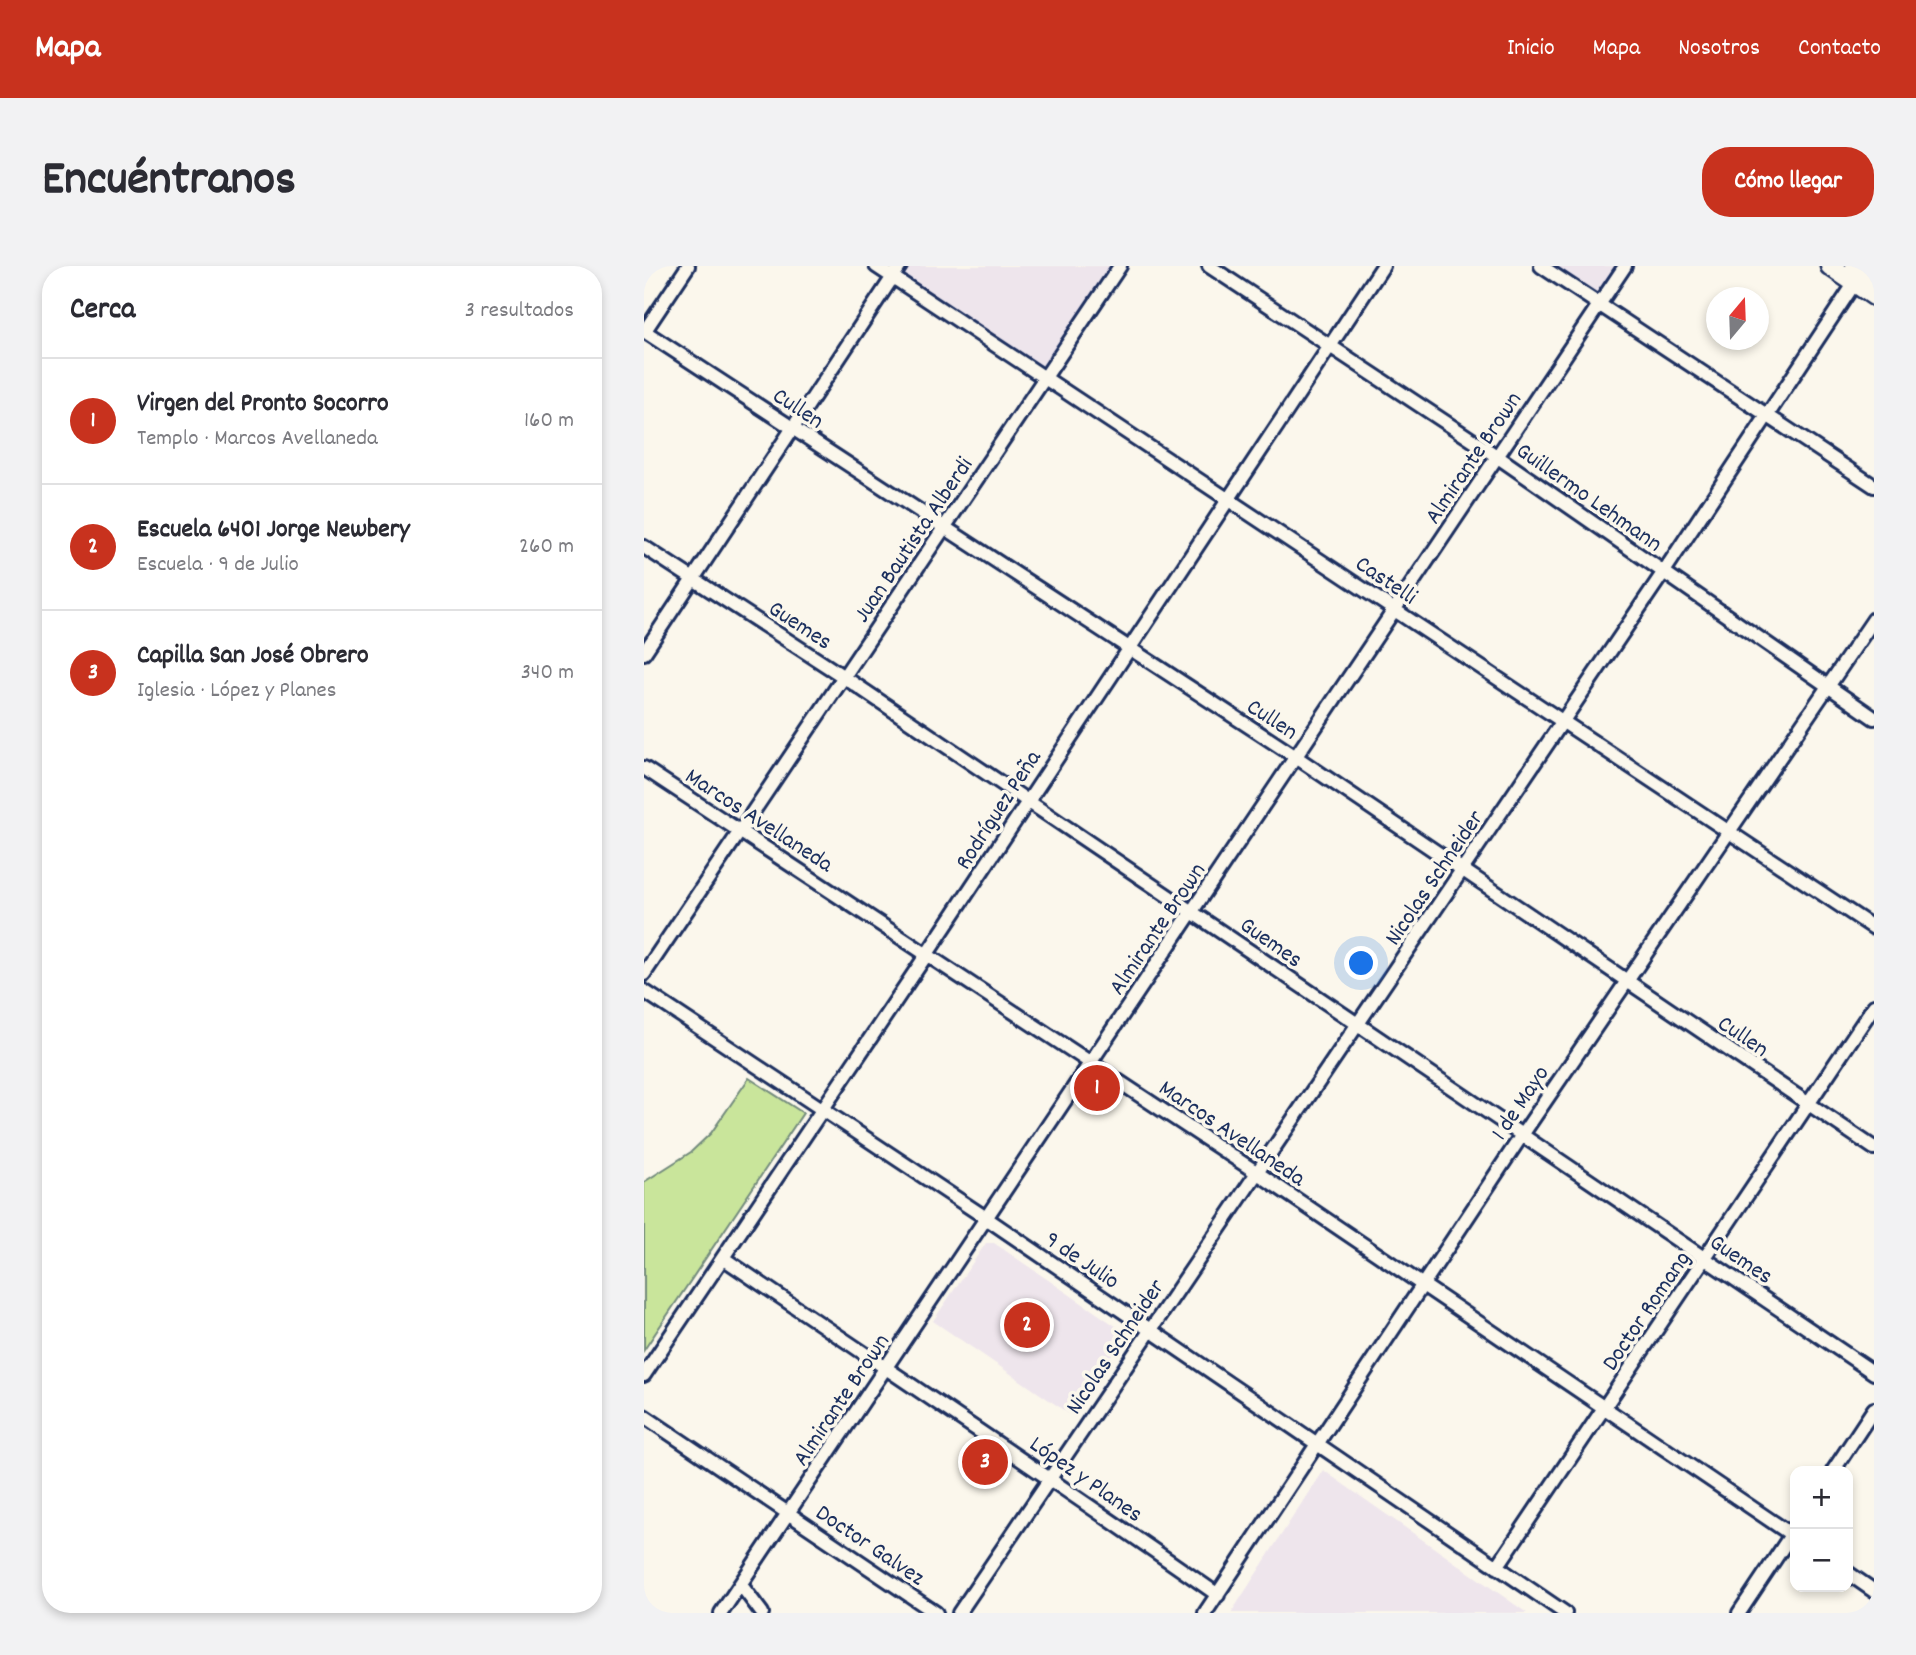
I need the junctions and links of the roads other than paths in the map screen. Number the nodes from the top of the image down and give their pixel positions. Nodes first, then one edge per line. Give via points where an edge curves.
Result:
1 (688, 266) edge
2 (876, 266) edge
3 (1121, 266) edge
4 (1209, 266) edge
5 (1383, 266) edge
6 (1541, 266) edge
7 (1625, 266) edge
8 (1830, 266) edge
9 (897, 272) edge
10 (1862, 273) edge
11 (1874, 296) edge
12 (1600, 304) junction
13 (644, 331) edge
14 (1330, 346) junction
15 (1045, 378) junction
16 (1768, 414) junction
17 (793, 428) junction
18 (1498, 457) junction
19 (1874, 486) edge
20 (1228, 499) junction
21 (945, 527) junction
22 (644, 547) edge
23 (1663, 573) junction
24 (693, 579) junction
25 (1395, 610) junction
26 (1874, 619) edge
27 (1129, 648) junction
28 (644, 653) edge
29 (844, 677) junction
30 (1828, 688) junction
31 (1874, 718) edge
32 (1563, 721) junction
33 (1296, 758) junction
34 (644, 768) edge
35 (1028, 801) junction
36 (740, 831) junction
37 (1729, 832) junction
38 (1463, 870) junction
39 (1192, 912) junction
40 (1874, 928) edge
41 (927, 954) junction
42 (644, 974) edge
43 (1627, 981) junction
44 (644, 991) edge
45 (1874, 1006) edge
46 (1356, 1025) junction
47 (1091, 1062) junction
48 (1809, 1104) junction
49 (822, 1110) junction
50 (1522, 1135) junction
51 (1874, 1148) edge
52 (1256, 1172) junction
53 (986, 1218) junction
54 (723, 1258) junction
55 (1705, 1258) junction
56 (1423, 1286) junction
57 (1151, 1331) junction
58 (886, 1369) junction
59 (1874, 1373) edge
60 (644, 1375) edge
61 (1605, 1407) junction
62 (1874, 1409) edge
63 (644, 1416) edge
64 (1318, 1445) junction
65 (1836, 1466) edge
66 (1051, 1478) junction
67 (789, 1514) junction
68 (1790, 1530) edge
69 (1790, 1539) edge
70 (1497, 1567) junction
71 (1853, 1576) edge
72 (741, 1585) junction
73 (1874, 1591) edge
74 (1218, 1595) junction
75 (721, 1613) edge
76 (762, 1613) edge
77 (936, 1613) edge
78 (959, 1613) edge
79 (1205, 1613) edge
80 (1565, 1613) edge
81 (1739, 1613) edge

1 - 13 street
2 - 9 street, Castelli
3 - 15 street, Juan Bautista Alberdi
4 - 14 street, Guillermo Lehmann
5 - 14 street, Rodríguez Peña
6 - 12 street
7 - 12 street, Almirante Brown
8 - 10 main road
9 - 15 street, Castelli
9 - 17 street
10 - 11 main road
10 - 16 street, Nicolas Schneider
12 - 16 street
12 - 18 street, Almirante Brown
13 - 17 street, Cullen
14 - 18 street, Guillermo Lehmann
14 - 20 street, Rodríguez Peña
15 - 20 street, Castelli
15 - 21 street, Juan Bautista Alberdi
16 - 19 street
16 - 23 street, Nicolas Schneider
17 - 21 street, Cullen
17 - 24 street
18 - 23 street, Guillermo Lehmann
18 - 25 street, Almirante Brown
20 - 25 street, Castelli
20 - 27 street, Rodríguez Peña
21 - 27 street, Cullen
21 - 29 street, Juan Bautista Alberdi
22 - 24 street, Guemes
23 - 30 street, Guillermo Lehmann
23 - 32 street, Nicolas Schneider
24 - 28 street
24 - 29 street, Guemes
25 - 32 street, Castelli
25 - 33 street, Almirante Brown
26 - 30 street, 1 de Mayo
27 - 33 street, Cullen
27 - 35 street, Rodríguez Peña
29 - 35 street, Guemes
29 - 36 street, Juan Bautista Alberdi
30 - 31 street, Guillermo Lehmann
30 - 37 street, 1 de Mayo
32 - 37 street, Castelli
32 - 38 street, Nicolas Schneider
33 - 38 street, Cullen
33 - 39 street, Almirante Brown
34 - 36 street, Marcos Avellaneda
35 - 39 street, Guemes
35 - 41 street, Rodríguez Peña
36 - 41 street, Marcos Avellaneda
36 - 42 street, Juan Bautista Alberdi
37 - 40 street, Castelli
37 - 43 street, 1 de Mayo
38 - 43 street, Cullen
38 - 46 street, Nicolas Schneider
39 - 46 street, Guemes
39 - 47 street, Almirante Brown
41 - 47 street, Marcos Avellaneda
41 - 49 street, Rodríguez Peña
43 - 48 street, Cullen
43 - 50 street, 1 de Mayo
44 - 49 street, 9 de Julio
45 - 48 street, Doctor Romang
46 - 50 street, Guemes
46 - 52 street, Nicolas Schneider
47 - 52 street, Marcos Avellaneda
47 - 53 street, Almirante Brown
48 - 51 street, Cullen
48 - 55 street, Doctor Romang
49 - 53 street, 9 de Julio
49 - 54 street, Rodríguez Peña
50 - 55 street, Guemes
50 - 56 street, 1 de Mayo
52 - 56 street, Marcos Avellaneda
52 - 57 street, Nicolas Schneider
53 - 57 street, 9 de Julio
53 - 58 street, Almirante Brown
54 - 58 street, López y Planes
54 - 60 street, Rodríguez Peña
55 - 59 street, Guemes
55 - 61 street, Doctor Romang
56 - 61 street, Marcos Avellaneda
56 - 64 street, 1 de Mayo
57 - 64 street, 9 de Julio
57 - 66 street, Nicolas Schneider
58 - 66 street, López y Planes
58 - 67 street, Almirante Brown
61 - 68 street, Marcos Avellaneda
61 - 70 street, Doctor Romang
62 - 65 street
63 - 67 street, Doctor Galvez
64 - 70 street, 9 de Julio
64 - 74 street, 1 de Mayo
66 - 74 street, López y Planes
66 - 78 street, Nicolas Schneider
67 - 72 street, Almirante Brown
67 - 77 street, Doctor Galvez
69 - 81 street
70 - 80 street, 9 de Julio
71 - 73 street
72 - 75 street, Almirante Brown
72 - 76 street
74 - 79 street, 1 de Mayo

